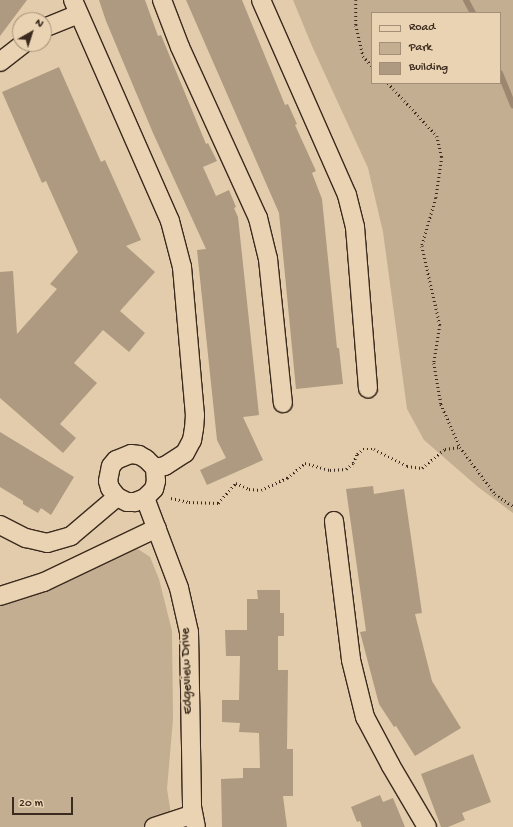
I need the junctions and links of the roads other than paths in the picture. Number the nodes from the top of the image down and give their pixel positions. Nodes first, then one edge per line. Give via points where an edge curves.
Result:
1 (162, 0) edge
2 (261, 0) edge
3 (76, 7) edge
4 (52, 23) edge
5 (13, 52) edge
6 (0, 62) edge
7 (368, 388) dead end
8 (282, 403) dead end
9 (155, 468) junction
10 (149, 493) junction
11 (117, 497) junction
12 (334, 521) dead end
13 (0, 525) edge
14 (157, 528) junction
15 (0, 596) edge
16 (194, 821) edge
17 (154, 827) edge
18 (427, 827) edge

1 - 8 street via 180,47 258,218 268,259
2 - 7 street via 347,195 354,227
3 - 4 street
3 - 9 street via 170,221 182,267 194,428 186,453 165,466
5 - 6 street
9 - 10 street via 156,481
9 - 11 street via 139,455 131,454 116,460 111,466 108,480
10 - 11 street via 135,502 127,502
10 - 14 street, Edgeview Drive
11 - 13 street via 71,536 47,543 26,538
12 - 18 street via 351,660 366,717
14 - 15 street via 44,582
14 - 16 street, Edgeview Drive via 179,588 188,632
16 - 17 street

